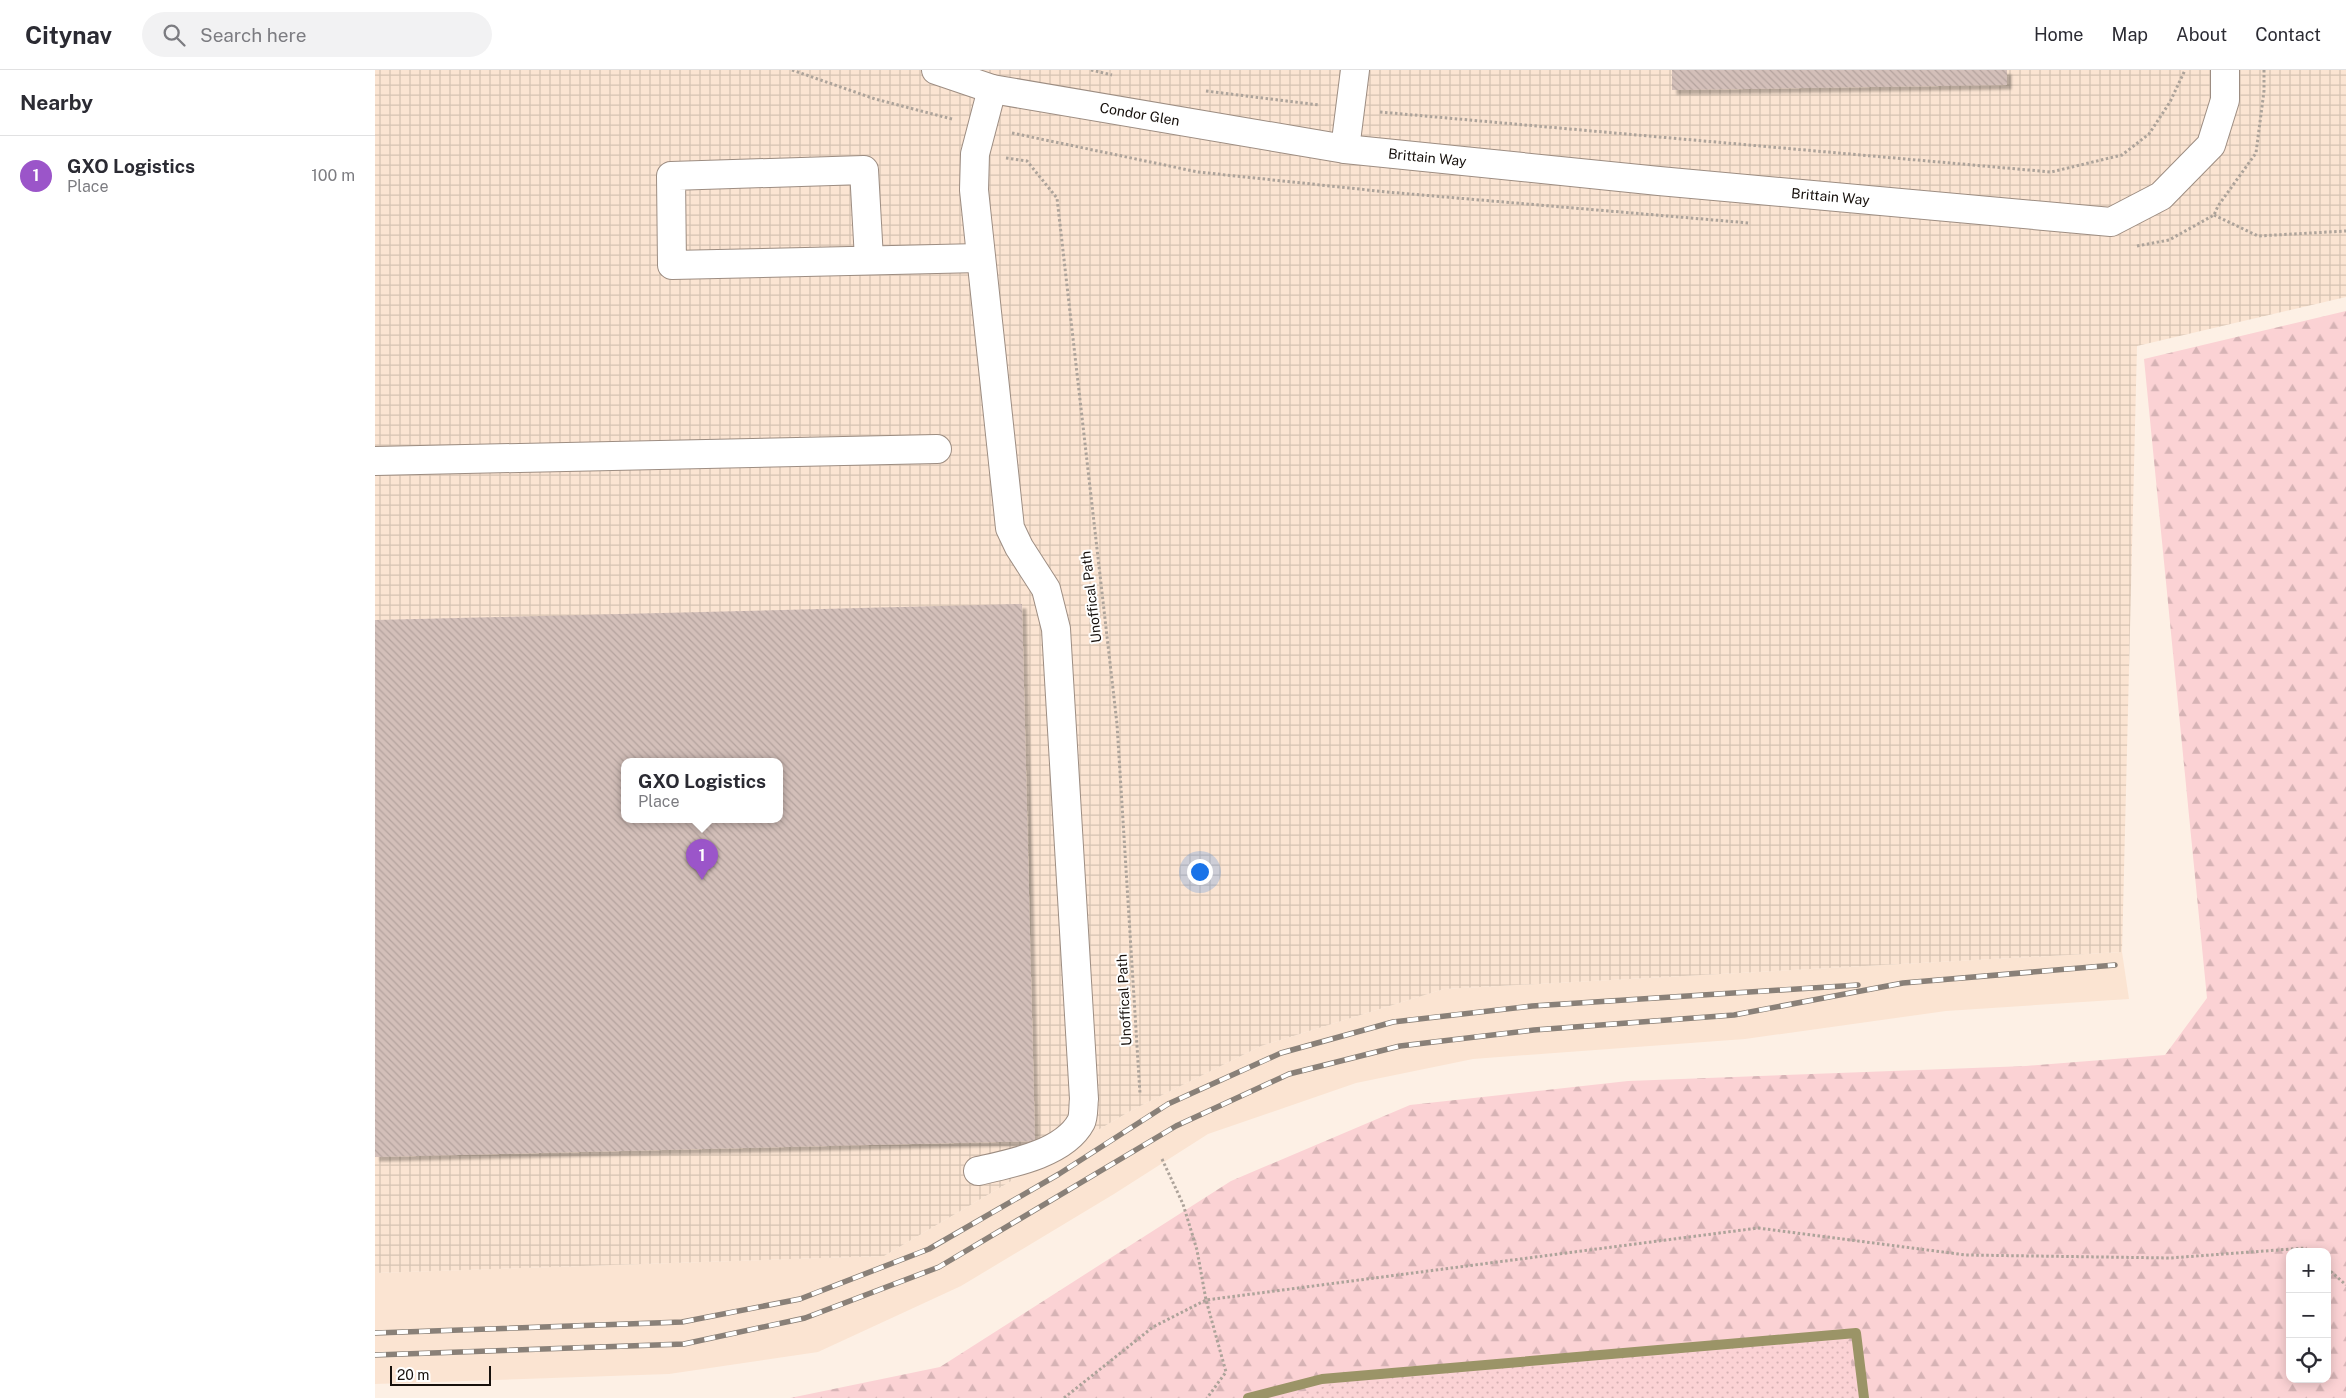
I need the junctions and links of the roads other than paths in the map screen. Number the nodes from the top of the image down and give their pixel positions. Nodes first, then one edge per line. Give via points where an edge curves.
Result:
1 (937, 70) edge
2 (1355, 70) edge
3 (2225, 70) edge
4 (992, 89) junction
5 (1345, 149) junction
6 (979, 258) junction
7 (869, 259) junction
8 (937, 449) dead end
9 (375, 461) edge
10 (978, 1171) dead end

1 - 4 street, Condor Glen
2 - 5 street
3 - 5 street, Brittain Way via 2225,100 2211,145 2161,196 2111,222
4 - 5 street, Condor Glen
4 - 6 street via 975,154 973,190
6 - 7 street
6 - 10 street via 1010,528 1046,589 1056,629 1084,1099 1081,1122 1065,1140 1026,1160
7 - 7 street via 864,170 671,176 672,265
8 - 9 street

